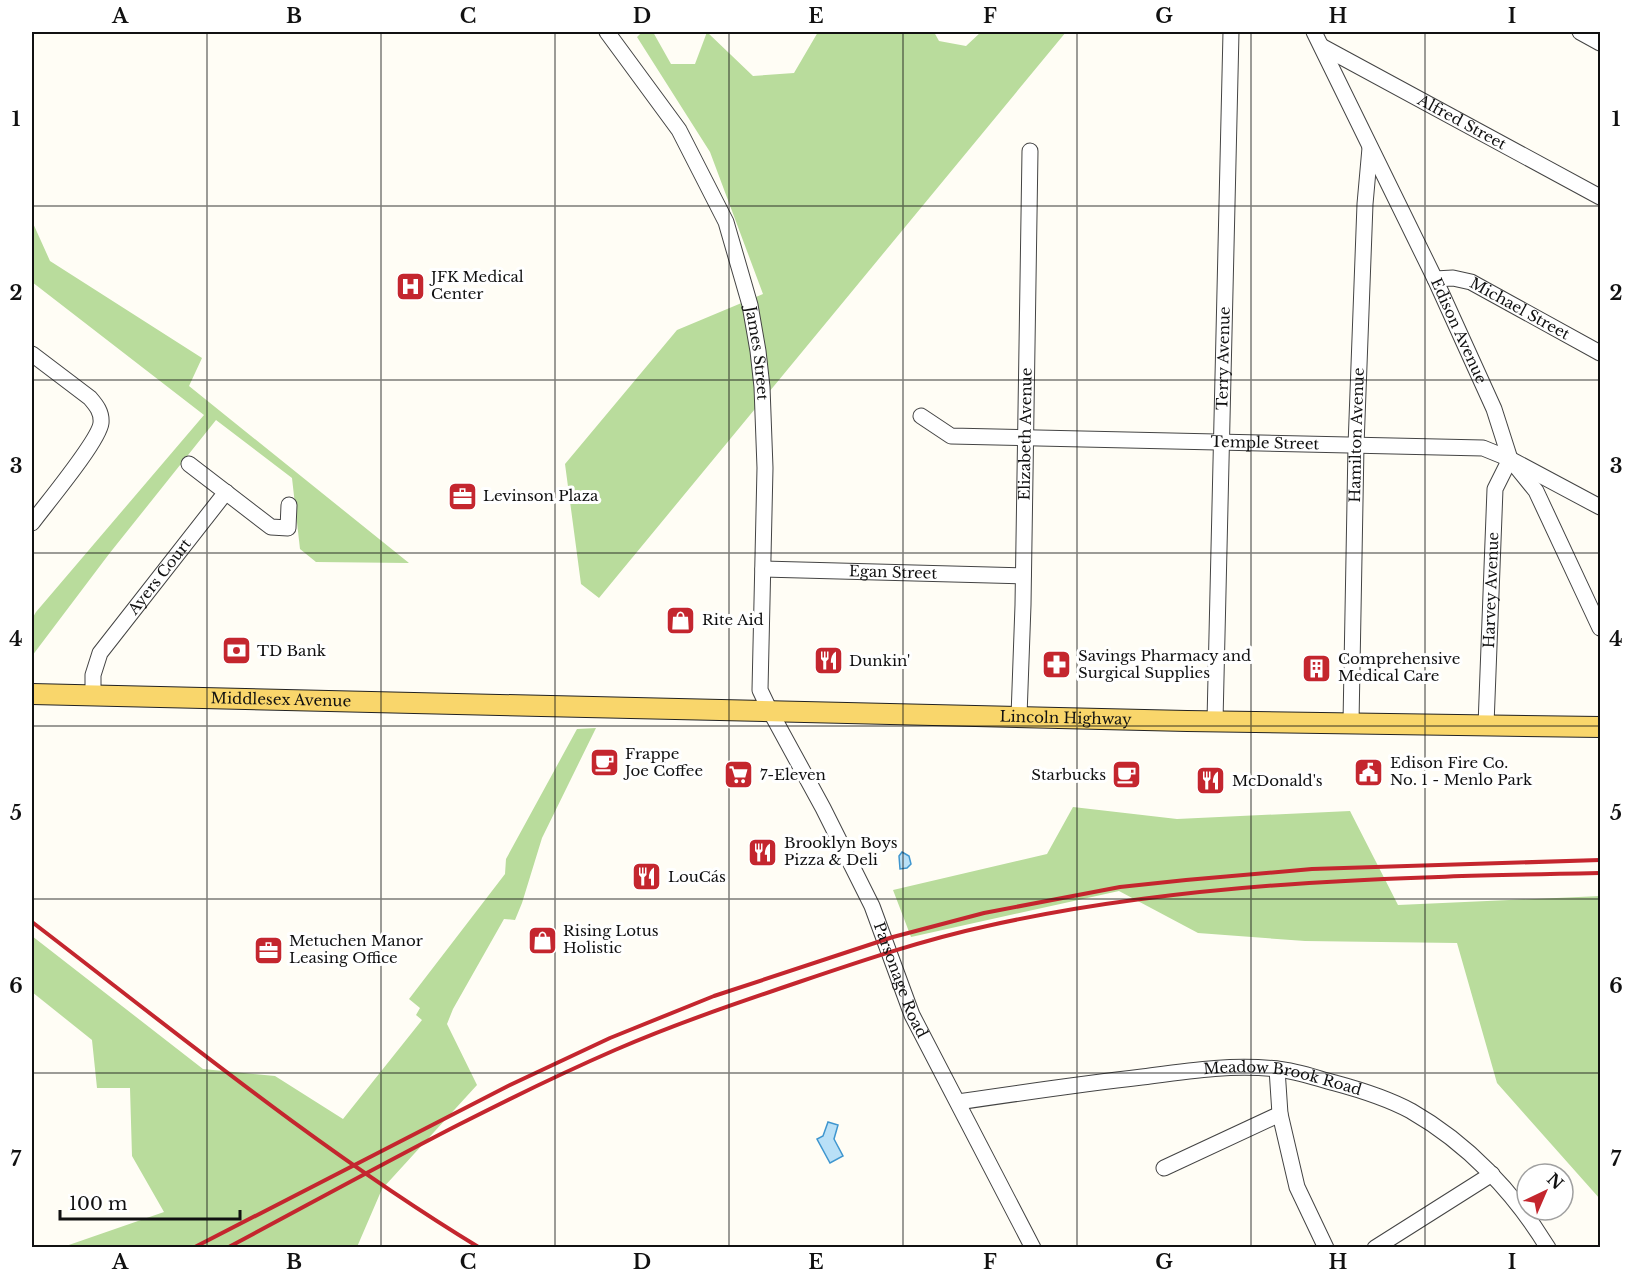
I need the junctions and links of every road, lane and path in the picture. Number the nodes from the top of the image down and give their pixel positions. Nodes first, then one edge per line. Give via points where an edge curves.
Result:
1 (607, 32) edge
2 (1231, 32) edge
3 (1314, 32) edge
4 (1581, 32) edge
5 (1600, 43) edge
6 (1323, 47) junction
7 (1370, 148) junction
8 (1030, 151) dead end
9 (1600, 197) edge
10 (1435, 279) junction
11 (1600, 353) edge
12 (32, 354) edge
13 (921, 416) dead end
14 (1026, 439) junction
15 (1222, 444) junction
16 (1356, 446) junction
17 (1510, 459) junction
18 (189, 464) dead end
19 (226, 492) junction
20 (289, 505) dead end
21 (1600, 507) edge
22 (32, 523) edge
23 (763, 569) junction
24 (1023, 576) junction
25 (1600, 628) edge
26 (32, 694) edge
27 (98, 696) junction
28 (530, 706) joint
29 (770, 711) junction
30 (1019, 716) junction
31 (1215, 721) junction
32 (1352, 723) junction
33 (1486, 725) junction
34 (1600, 727) edge
35 (1277, 1069) junction
36 (958, 1102) junction
37 (1281, 1114) junction
38 (1164, 1168) dead end
39 (1492, 1174) junction
40 (1033, 1248) edge
41 (1326, 1248) edge
42 (1375, 1248) edge
43 (1548, 1248) edge

1 - 23 street, James Street via 679,130 726,222 750,305 762,387
2 - 15 street, Terry Avenue
3 - 6 street, Edison Avenue
4 - 5 street
6 - 7 street, Edison Avenue
6 - 9 street, Alfred Street
7 - 10 street, Edison Avenue
7 - 16 street, Hamilton Avenue
8 - 14 street, Elizabeth Avenue
10 - 11 street, Michael Street via 1471,282
10 - 17 street, Edison Avenue via 1494,409
12 - 22 street via 90,398 98,407 101,425 94,441
13 - 14 street, Temple Street via 951,436
14 - 15 street, Temple Street
14 - 24 street, Elizabeth Avenue
15 - 16 street, Temple Street
15 - 31 street, Terry Avenue
16 - 17 street, Temple Street via 1483,448
16 - 32 street, Hamilton Avenue
17 - 21 street, Temple Street
17 - 25 street, Edison Avenue via 1536,491
17 - 33 street, Harvey Avenue via 1495,489
18 - 19 street
19 - 20 street via 271,527 288,528
19 - 27 street, Ayers Court via 100,653 93,675
23 - 24 street, Egan Street
23 - 29 street, James Street via 760,690
24 - 30 street, Elizabeth Avenue
26 - 27 main road, Middlesex Avenue
27 - 28 main road, Middlesex Avenue
28 - 29 main road, Lincoln Highway
29 - 30 main road, Lincoln Highway
29 - 36 street, Parsonage Road via 872,906 909,1007
30 - 31 main road, Lincoln Highway
31 - 32 main road, Lincoln Highway
32 - 33 main road, Lincoln Highway
33 - 34 main road, Lincoln Highway
35 - 36 street, Meadow Brook Road via 1208,1067
35 - 37 street
35 - 39 street, Meadow Brook Road via 1365,1091 1411,1111
36 - 40 street, Parsonage Road
37 - 38 street
37 - 41 street via 1297,1187
39 - 42 street
39 - 43 street, Meadow Brook Road

